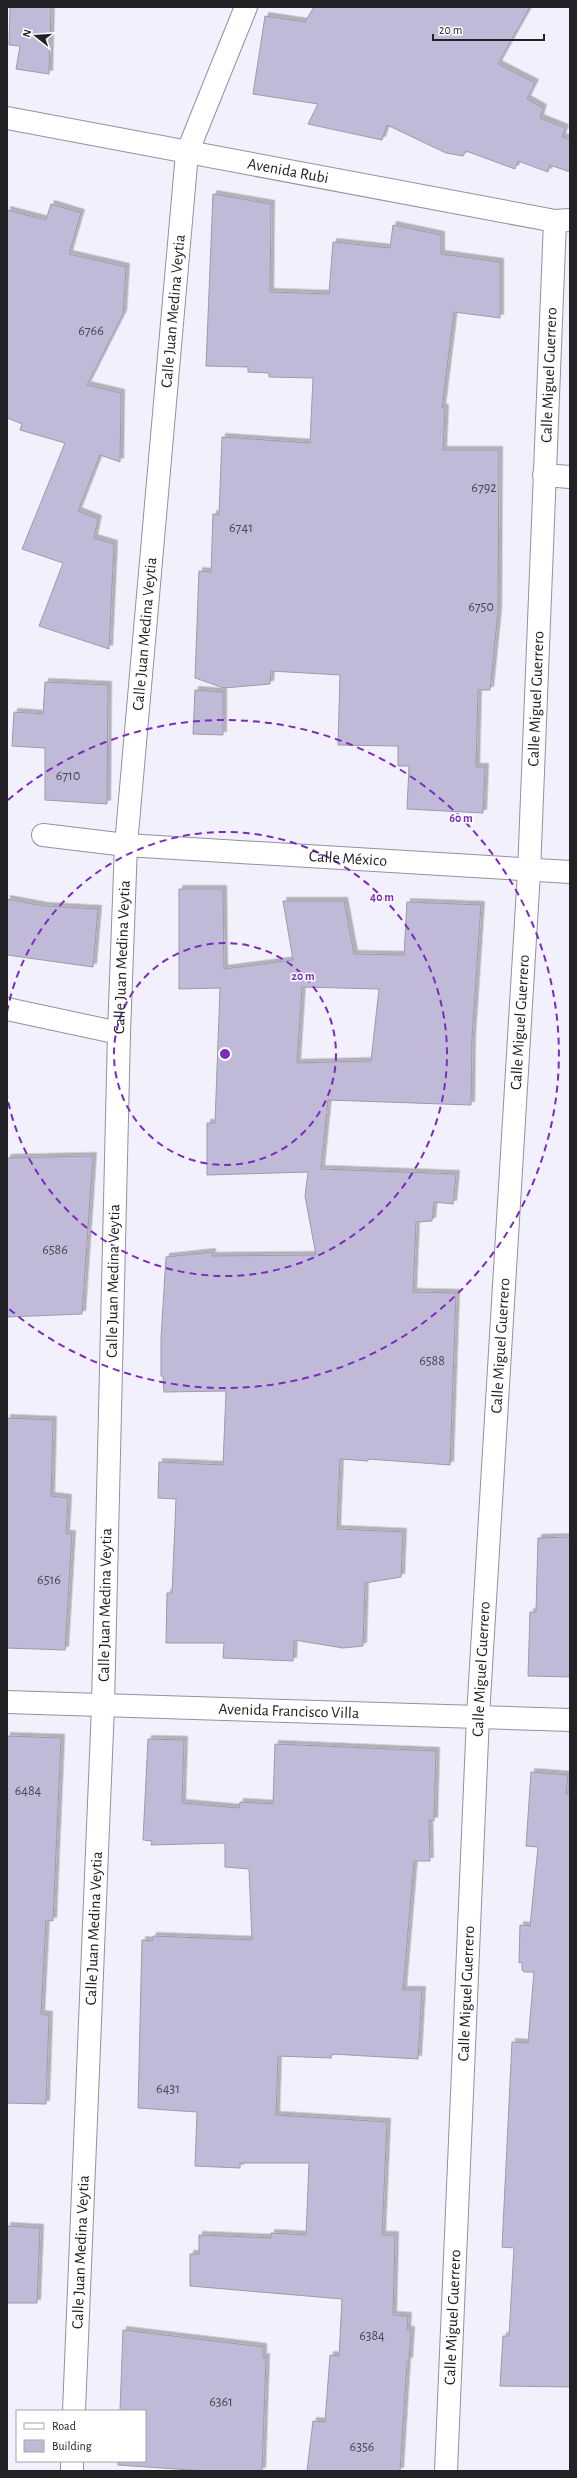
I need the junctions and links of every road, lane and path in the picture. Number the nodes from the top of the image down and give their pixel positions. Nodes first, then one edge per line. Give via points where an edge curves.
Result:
1 (246, 7) edge
2 (7, 118) edge
3 (187, 153) junction
4 (562, 220) edge
5 (544, 475) junction
6 (570, 477) edge
7 (42, 835) dead end
8 (126, 845) junction
9 (529, 872) junction
10 (570, 872) edge
11 (7, 1009) edge
12 (119, 1033) junction
13 (7, 1702) edge
14 (103, 1706) junction
15 (478, 1716) junction
16 (570, 1720) edge
17 (74, 2410) edge
18 (446, 2471) edge

1 - 3 street, Calle Juan Medina Veytia
2 - 3 street, Avenida Rubi
3 - 4 street, Avenida Rubi
3 - 8 street, Calle Juan Medina Veytia
4 - 5 street, Calle Miguel Guerrero
5 - 6 street
5 - 9 street, Calle Miguel Guerrero
7 - 8 street, Calle México
8 - 9 street, Calle México
8 - 12 street, Calle Juan Medina Veytia
9 - 10 street, Calle México
9 - 15 street, Calle Miguel Guerrero
11 - 12 street
12 - 14 street, Calle Juan Medina Veytia
13 - 14 street, Avenida Francisco Villa
14 - 15 street, Avenida Francisco Villa
14 - 17 street, Calle Juan Medina Veytia
15 - 16 street, Avenida Francisco Villa
15 - 18 street, Calle Miguel Guerrero

